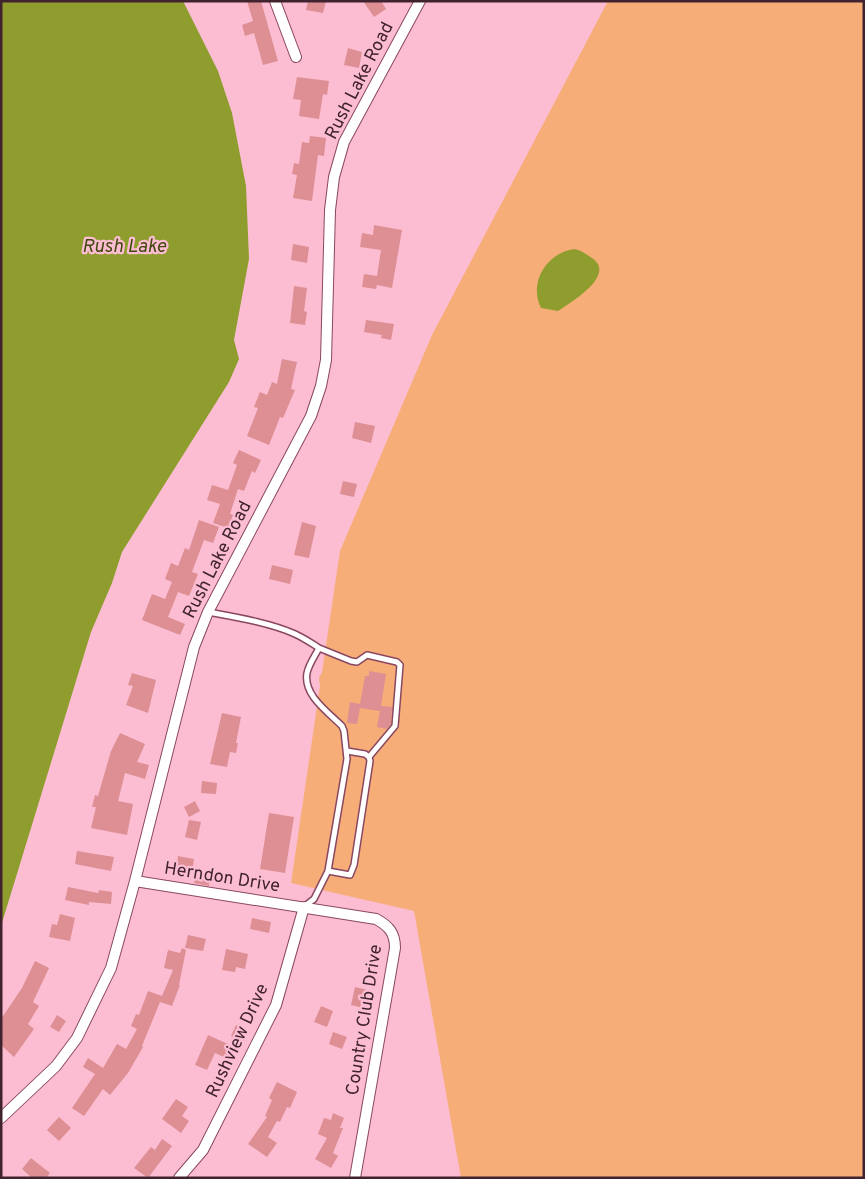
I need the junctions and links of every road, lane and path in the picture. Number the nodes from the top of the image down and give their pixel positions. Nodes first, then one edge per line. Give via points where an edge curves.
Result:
1 (275, 1) edge
2 (420, 1) edge
3 (296, 57) dead end
4 (208, 612) junction
5 (319, 648) junction
6 (347, 751) junction
7 (369, 757) junction
8 (328, 871) junction
9 (135, 881) junction
10 (304, 907) junction
11 (1, 1118) edge
12 (179, 1178) edge
13 (355, 1178) edge

1 - 3 street
2 - 4 street, Rush Lake Road via 344,142 334,177 330,210 326,360 311,416
4 - 5 lane via 289,632
4 - 9 street, Rush Lake Road via 194,647
5 - 6 lane via 308,671 307,686 319,704 342,726
5 - 7 lane via 351,661 357,662 367,655 400,665 395,726
6 - 7 lane
6 - 8 lane
7 - 8 lane via 353,872 350,876
8 - 10 lane via 314,899
9 - 10 street, Herndon Drive
9 - 11 street, Rush Lake Road via 111,968 77,1038 56,1066
10 - 12 street, Rushview Drive via 276,1005 203,1150
10 - 13 street, Country Club Drive via 376,919 385,924 395,937

